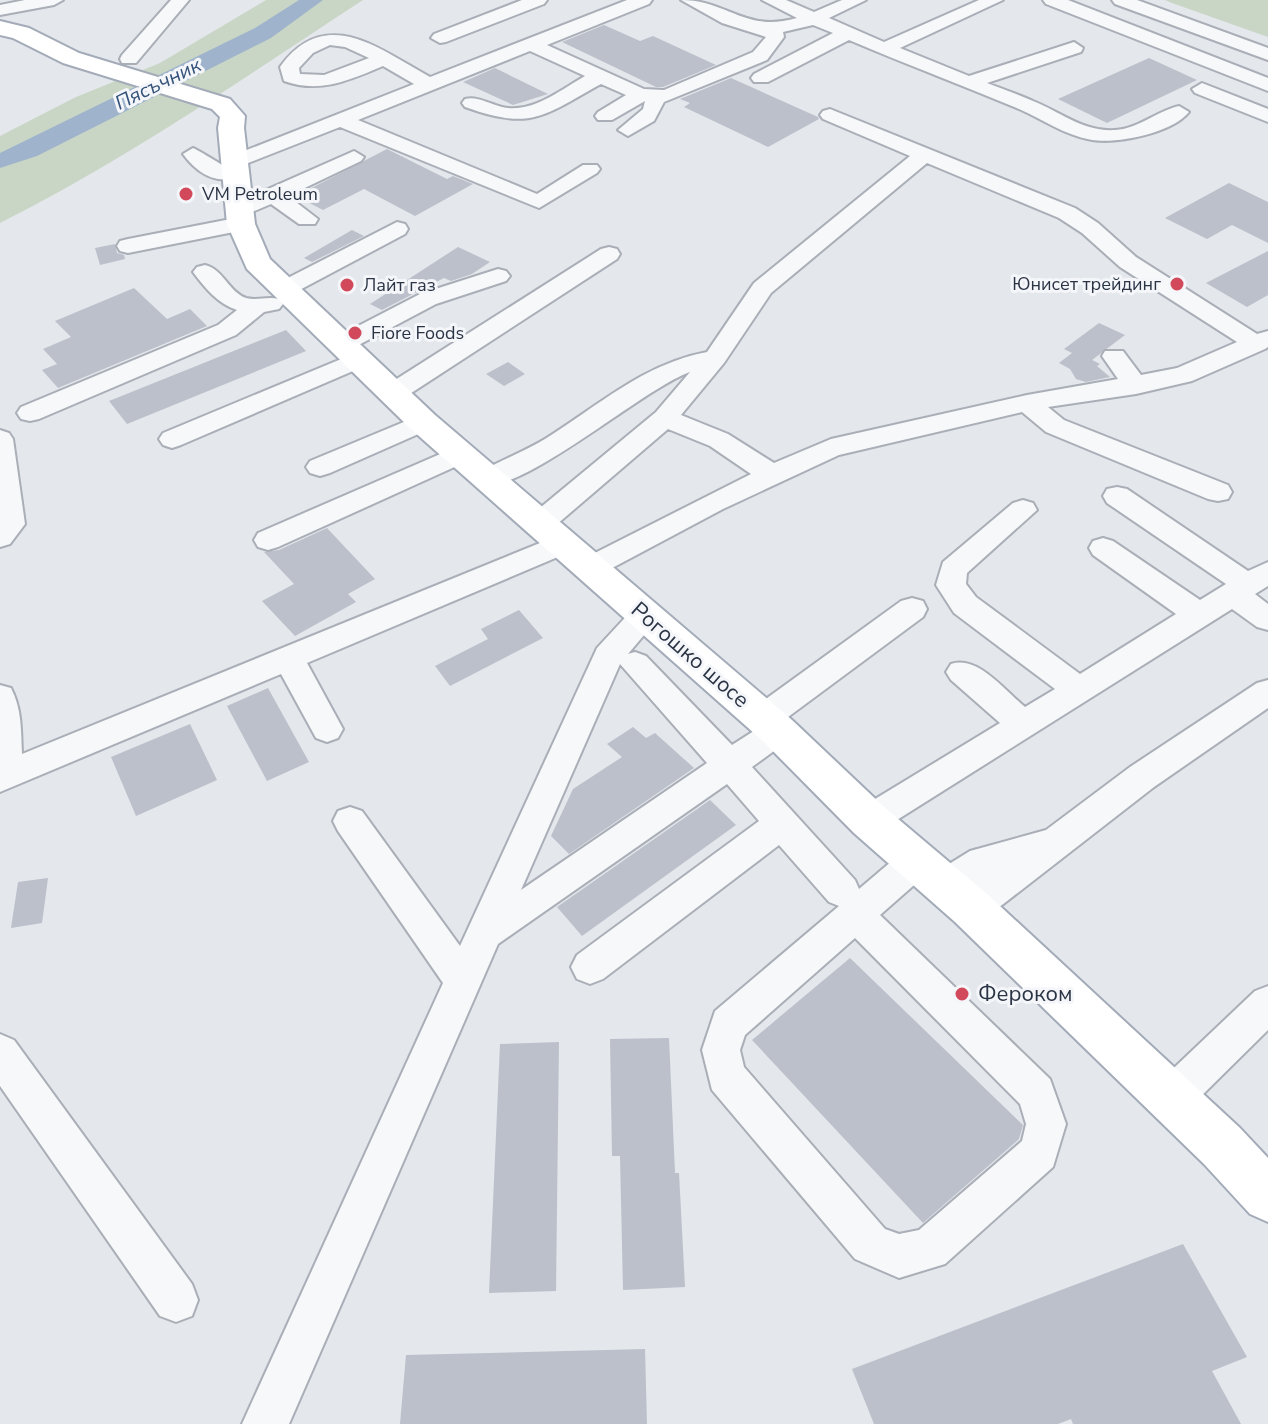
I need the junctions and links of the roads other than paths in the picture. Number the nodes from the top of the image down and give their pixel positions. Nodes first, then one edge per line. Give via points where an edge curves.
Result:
1 (54, 0) edge
2 (180, 0) edge
3 (538, 0) edge
4 (643, 0) edge
5 (690, 0) edge
6 (771, 0) edge
7 (857, 0) edge
8 (994, 0) edge
9 (1052, 0) edge
10 (1121, 0) edge
11 (0, 10) edge
12 (813, 19) junction
13 (772, 27) junction
14 (0, 28) edge
15 (848, 33) junction
16 (440, 38) dead end
17 (530, 44) junction
18 (885, 48) junction
19 (1074, 48) dead end
20 (1268, 54) edge
21 (381, 60) dead end
22 (115, 69) junction
23 (600, 76) junction
24 (761, 78) dead end
25 (971, 82) junction
26 (428, 84) junction
27 (619, 85) junction
28 (1268, 85) edge
29 (1202, 89) dead end
30 (648, 96) junction
31 (395, 97) junction
32 (472, 103) dead end
33 (573, 111) dead end
34 (1179, 112) dead end
35 (830, 115) dead end
36 (605, 116) dead end
37 (1268, 116) edge
38 (338, 119) junction
39 (379, 126) dead end
40 (628, 130) dead end
41 (193, 154) dead end
42 (925, 154) junction
43 (354, 157) dead end
44 (230, 167) junction
45 (590, 169) dead end
46 (272, 195) junction
47 (241, 217) junction
48 (307, 219) dead end
49 (403, 231) dead end
50 (128, 246) dead end
51 (609, 254) dead end
52 (205, 272) dead end
53 (498, 276) dead end
54 (296, 293) junction
55 (256, 307) junction
56 (1262, 341) edge
57 (350, 352) junction
58 (1114, 356) dead end
59 (715, 358) junction
60 (1136, 386) junction
61 (393, 393) junction
62 (1027, 403) junction
63 (30, 413) dead end
64 (665, 418) junction
65 (423, 422) junction
66 (0, 439) edge
67 (172, 439) dead end
68 (461, 454) junction
69 (320, 467) dead end
70 (772, 475) junction
71 (488, 479) junction
72 (1218, 492) dead end
73 (1117, 496) dead end
74 (1023, 510) dead end
75 (0, 537) edge
76 (268, 540) dead end
77 (563, 545) junction
78 (1103, 548) dead end
79 (1250, 584) edge
80 (912, 609) dead end
81 (1199, 615) junction
82 (645, 616) junction
83 (1268, 619) edge
84 (289, 659) junction
85 (635, 664) dead end
86 (962, 672) dead end
87 (1079, 690) junction
88 (1268, 692) edge
89 (0, 697) edge
90 (1023, 724) junction
91 (771, 725) junction
92 (327, 729) dead end
93 (730, 765) junction
94 (3, 776) edge
95 (869, 820) junction
96 (350, 821) dead end
97 (782, 823) junction
98 (945, 884) junction
99 (848, 902) junction
100 (484, 933) junction
101 (590, 967) dead end
102 (463, 981) junction
103 (1268, 1004) edge
104 (0, 1053) edge
105 (1171, 1098) junction
106 (1222, 1146) junction
107 (1268, 1176) edge
108 (1268, 1196) edge
109 (176, 1300) dead end
110 (265, 1424) edge

1 - 11 street
2 - 22 street
3 - 16 street
4 - 17 street
5 - 13 street via 742,26
6 - 12 street
7 - 12 street
8 - 18 street
9 - 28 street
10 - 20 street
12 - 13 street
12 - 15 street
13 - 30 street via 775,37 760,56 667,96
14 - 22 main road, Рогошко шосе via 6,41 24,51
15 - 18 street
15 - 24 street
17 - 23 street
17 - 26 street
18 - 25 street
19 - 25 street
21 - 26 street
22 - 44 main road, Рогошко шосе via 195,99 231,128
23 - 27 street
23 - 32 street via 532,114 503,114
25 - 34 street via 1093,134 1137,131
26 - 31 street
27 - 30 street
27 - 33 street
29 - 37 street
30 - 36 street
30 - 40 street via 656,105 652,113
31 - 38 street
31 - 39 street via 407,105 406,111
35 - 42 street
38 - 44 street
38 - 45 street via 539,202
41 - 44 street via 205,167
42 - 56 street via 1078,219 1128,262
42 - 59 street via 762,288
43 - 46 street
44 - 47 main road, Рогошко шосе
46 - 47 street
46 - 48 street
47 - 50 street
47 - 54 main road, Рогошко шосе via 257,263
49 - 54 street
51 - 61 street
52 - 55 street via 242,307
53 - 57 street via 428,299
54 - 55 street
54 - 57 main road, Рогошко шосе
55 - 63 street via 227,330
56 - 60 street via 1183,375
57 - 61 main road, Рогошко шосе
57 - 67 street
58 - 60 street
59 - 64 street
59 - 71 street via 664,372 553,446
60 - 62 street
61 - 65 main road, Рогошко шосе
62 - 70 street via 831,448
62 - 72 street via 1055,426 1087,441
64 - 70 street via 719,440
64 - 77 street
65 - 68 main road, Рогошко шосе
65 - 69 street
66 - 75 street via 11,524
68 - 71 main road, Рогошко шосе
68 - 76 street
70 - 77 street via 713,502
71 - 77 main road, Рогошко шосе
73 - 79 street
74 - 87 street via 953,569 951,585 965,605
77 - 82 main road, Рогошко шосе
77 - 84 street
78 - 81 street
79 - 81 street
79 - 83 street
80 - 91 street
81 - 87 street
82 - 91 main road, Рогошко шосе
82 - 100 street via 608,656
84 - 92 street
84 - 94 street
85 - 93 street
86 - 90 street
87 - 90 street
88 - 98 street via 1056,843 982,862
89 - 94 street via 5,716
90 - 95 street
91 - 93 street
91 - 95 main road, Рогошко шосе
93 - 97 street
93 - 100 street
95 - 98 main road, Рогошко шосе
96 - 102 street
97 - 99 street
97 - 101 street
98 - 99 street
98 - 105 main road, Рогошко шосе
99 - 99 street via 729,1024 721,1050 726,1076 870,1244 899,1256 930,1249 1039,1153 1046,1124 1036,1093
100 - 102 street
102 - 110 street
103 - 105 street
104 - 109 street
105 - 106 main road, Рогошко шосе
106 - 107 main road, Рогошко шосе
106 - 108 main road, Рогошко шосе

